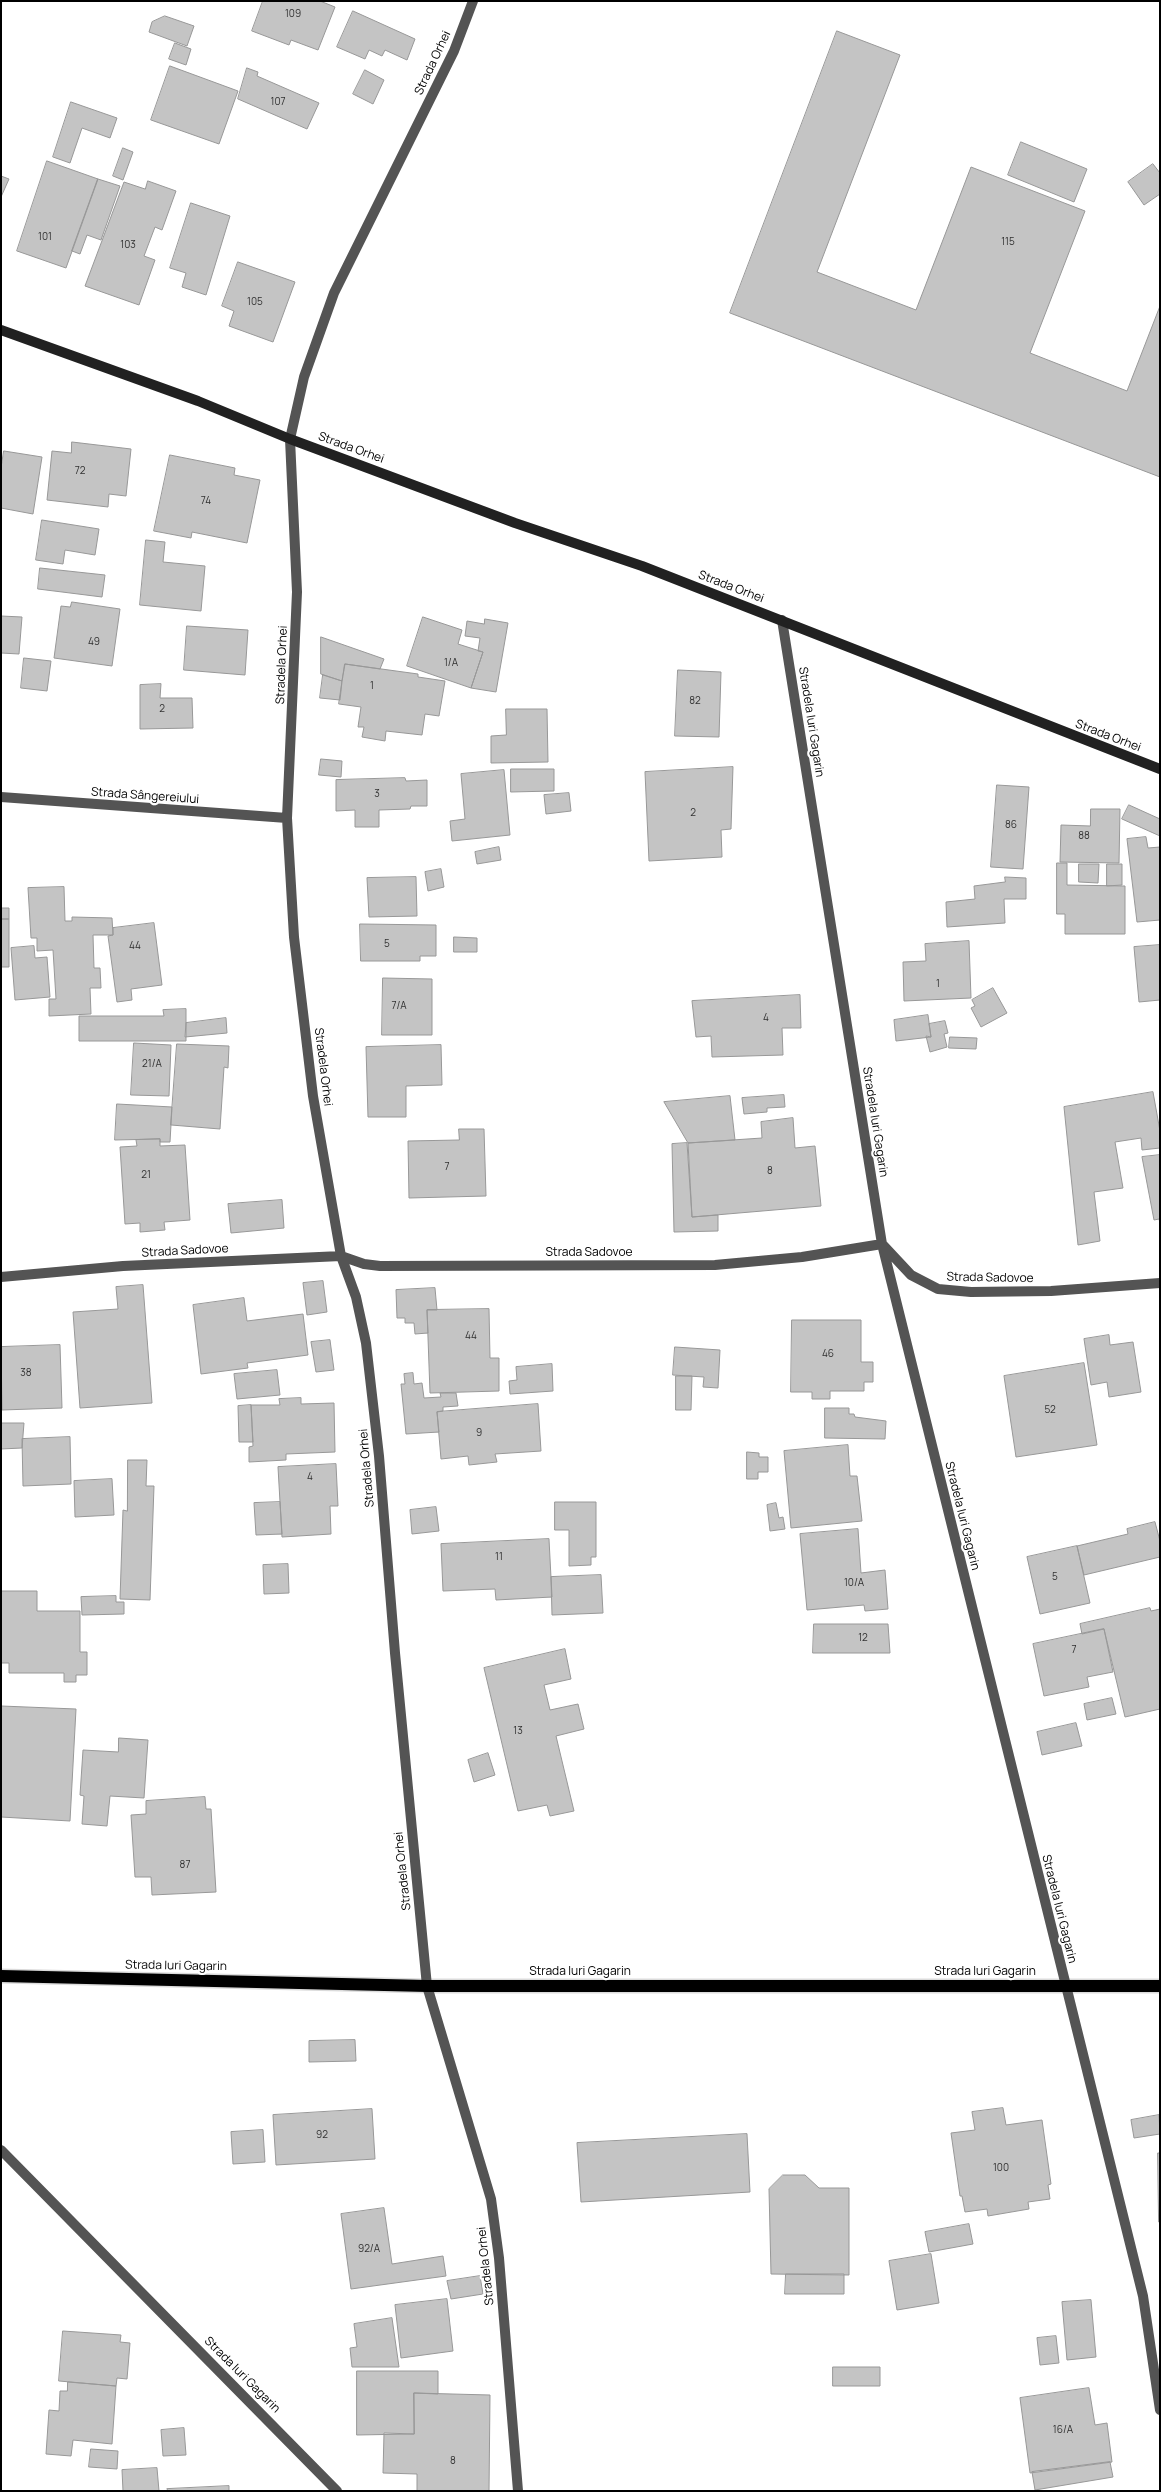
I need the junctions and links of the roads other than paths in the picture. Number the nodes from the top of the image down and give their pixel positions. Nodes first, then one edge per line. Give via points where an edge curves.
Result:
1 (473, 1) edge
2 (1, 330) edge
3 (290, 439) junction
4 (782, 620) junction
5 (1160, 769) edge
6 (1, 797) edge
7 (286, 818) junction
8 (882, 1244) junction
9 (341, 1256) junction
10 (1, 1277) edge
11 (1160, 1282) edge
12 (1, 1976) edge
13 (1065, 1985) junction
14 (427, 1986) junction
15 (1160, 1986) edge
16 (1, 2150) edge
17 (1160, 2410) edge
18 (337, 2491) edge
19 (518, 2491) edge

1 - 3 street, Strada Orhei via 454,51 334,293 304,378
2 - 3 street, Strada Orhei
3 - 4 street, Strada Orhei
3 - 7 street, Stradela Orhei via 297,592
4 - 5 street, Strada Orhei
4 - 8 street, Stradela Iuri Gagarin
6 - 7 street, Strada Sângereiului
7 - 9 street, Stradela Orhei via 294,937 313,1096
8 - 9 street, Strada Sadovoe via 802,1257 716,1265 380,1266
8 - 11 street, Strada Sadovoe via 911,1275 938,1289 1050,1291
8 - 13 street, Stradela Iuri Gagarin
9 - 10 street, Strada Sadovoe via 123,1266
9 - 14 street, Stradela Orhei via 356,1297 369,1371
12 - 14 main road, Strada Iuri Gagarin
13 - 14 main road, Strada Iuri Gagarin
13 - 15 main road, Strada Iuri Gagarin
13 - 17 street, Stradela Iuri Gagarin via 1143,2296
14 - 19 street, Stradela Orhei via 491,2199 499,2258
16 - 18 street, Strada Iuri Gagarin

